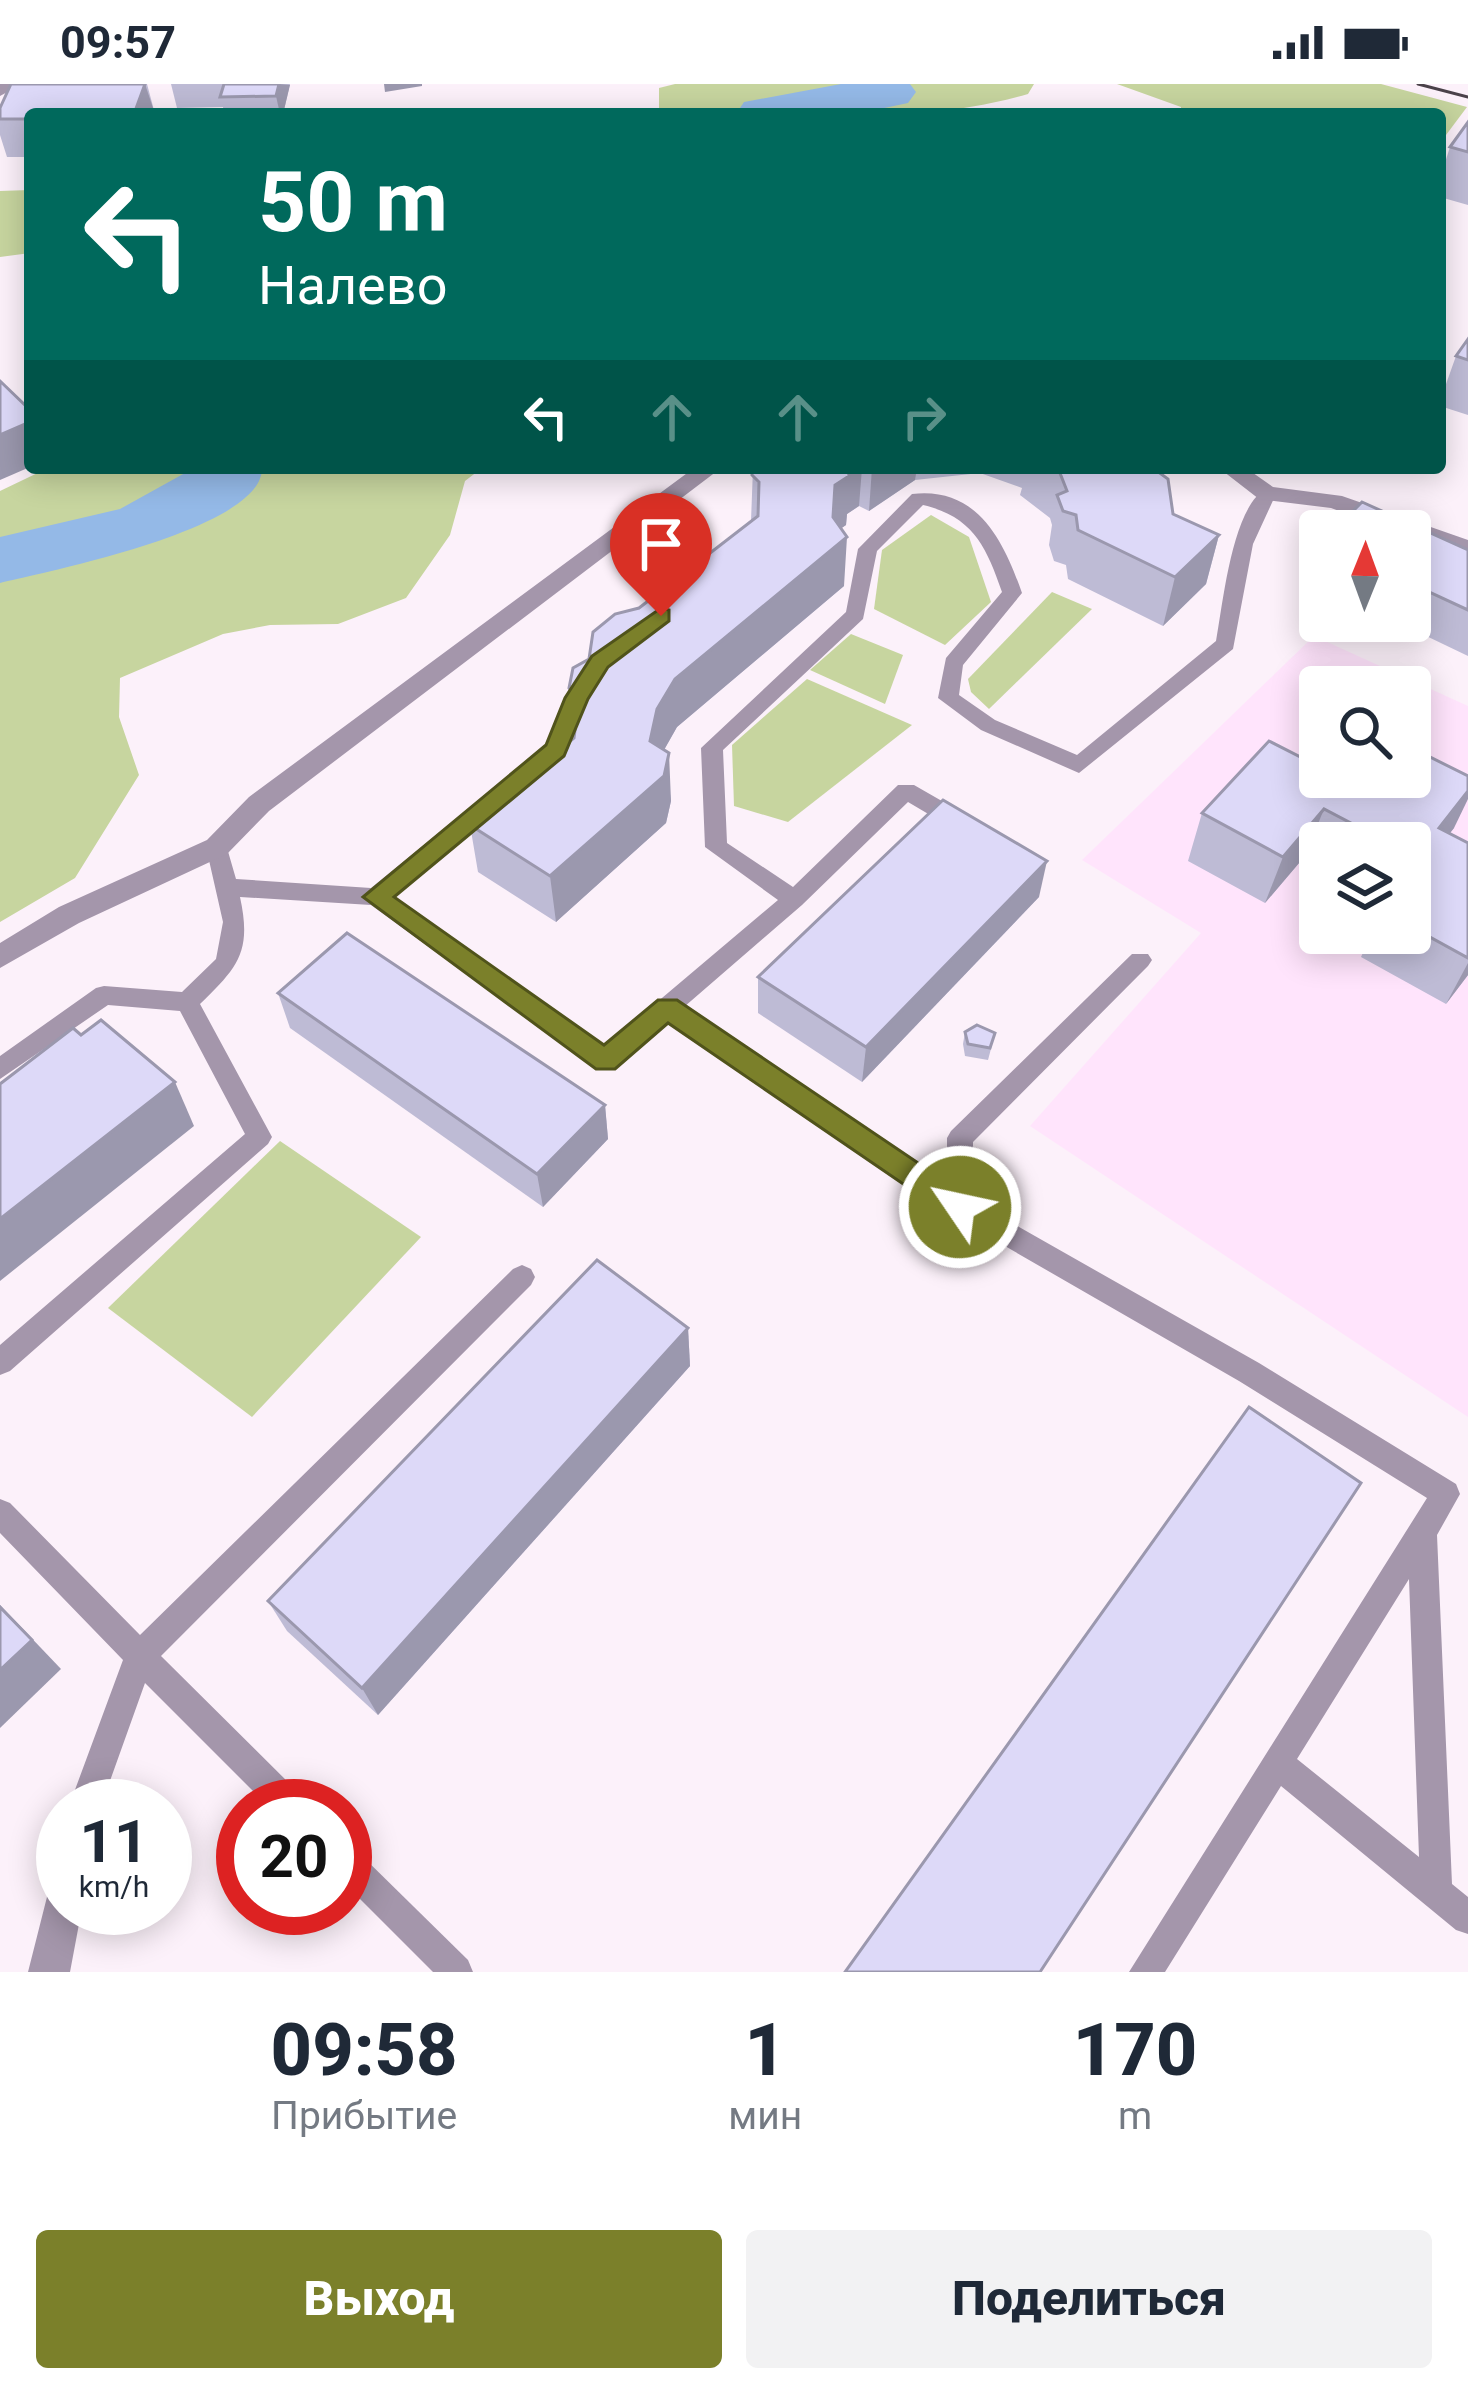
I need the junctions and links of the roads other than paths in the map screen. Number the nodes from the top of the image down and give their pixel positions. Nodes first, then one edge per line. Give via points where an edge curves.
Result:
1 (13, 84) edge
2 (0, 90) edge
3 (701, 474) edge
4 (1239, 474) edge
5 (1267, 494) junction
6 (1468, 549) edge
7 (600, 662) edge
8 (982, 835) edge
9 (217, 847) junction
10 (226, 887) junction
11 (376, 897) junction
12 (794, 899) junction
13 (0, 957) edge
14 (1140, 960) dead end
15 (187, 1002) junction
16 (667, 1008) junction
17 (0, 1069) edge
18 (960, 1207) junction
19 (523, 1277) dead end
20 (0, 1362) edge
21 (0, 1513) edge
22 (1422, 1532) junction
23 (140, 1656) junction
24 (1277, 1763) junction
25 (95, 1779) edge
26 (263, 1779) edge
27 (372, 1888) edge
28 (1436, 1891) junction
29 (1468, 1918) edge
30 (57, 1935) edge
31 (49, 1972) edge
32 (456, 1972) edge
33 (1146, 1972) edge

1 - 2 street
3 - 9 street via 259,804
4 - 5 street
5 - 6 street via 1334,501
5 - 12 lane via 1243,544 1226,644 1079,765 948,698 953,663 1012,592 982,524 958,506 919,499 868,550 856,614 712,748 716,847
7 - 11 lane via 556,750
8 - 12 lane via 907,790
9 - 10 lane
9 - 13 street via 68,915
10 - 11 lane
10 - 15 lane via 234,922 227,963
11 - 16 lane via 605,1061
12 - 16 lane
14 - 18 lane via 960,1138
15 - 17 lane via 104,994
15 - 20 lane via 259,1137
16 - 18 lane
18 - 22 lane via 1446,1495
19 - 23 lane
21 - 23 lane
22 - 24 lane
22 - 28 lane
23 - 25 lane
23 - 26 lane
24 - 28 lane
24 - 33 lane
27 - 32 lane
28 - 29 lane
30 - 31 street

